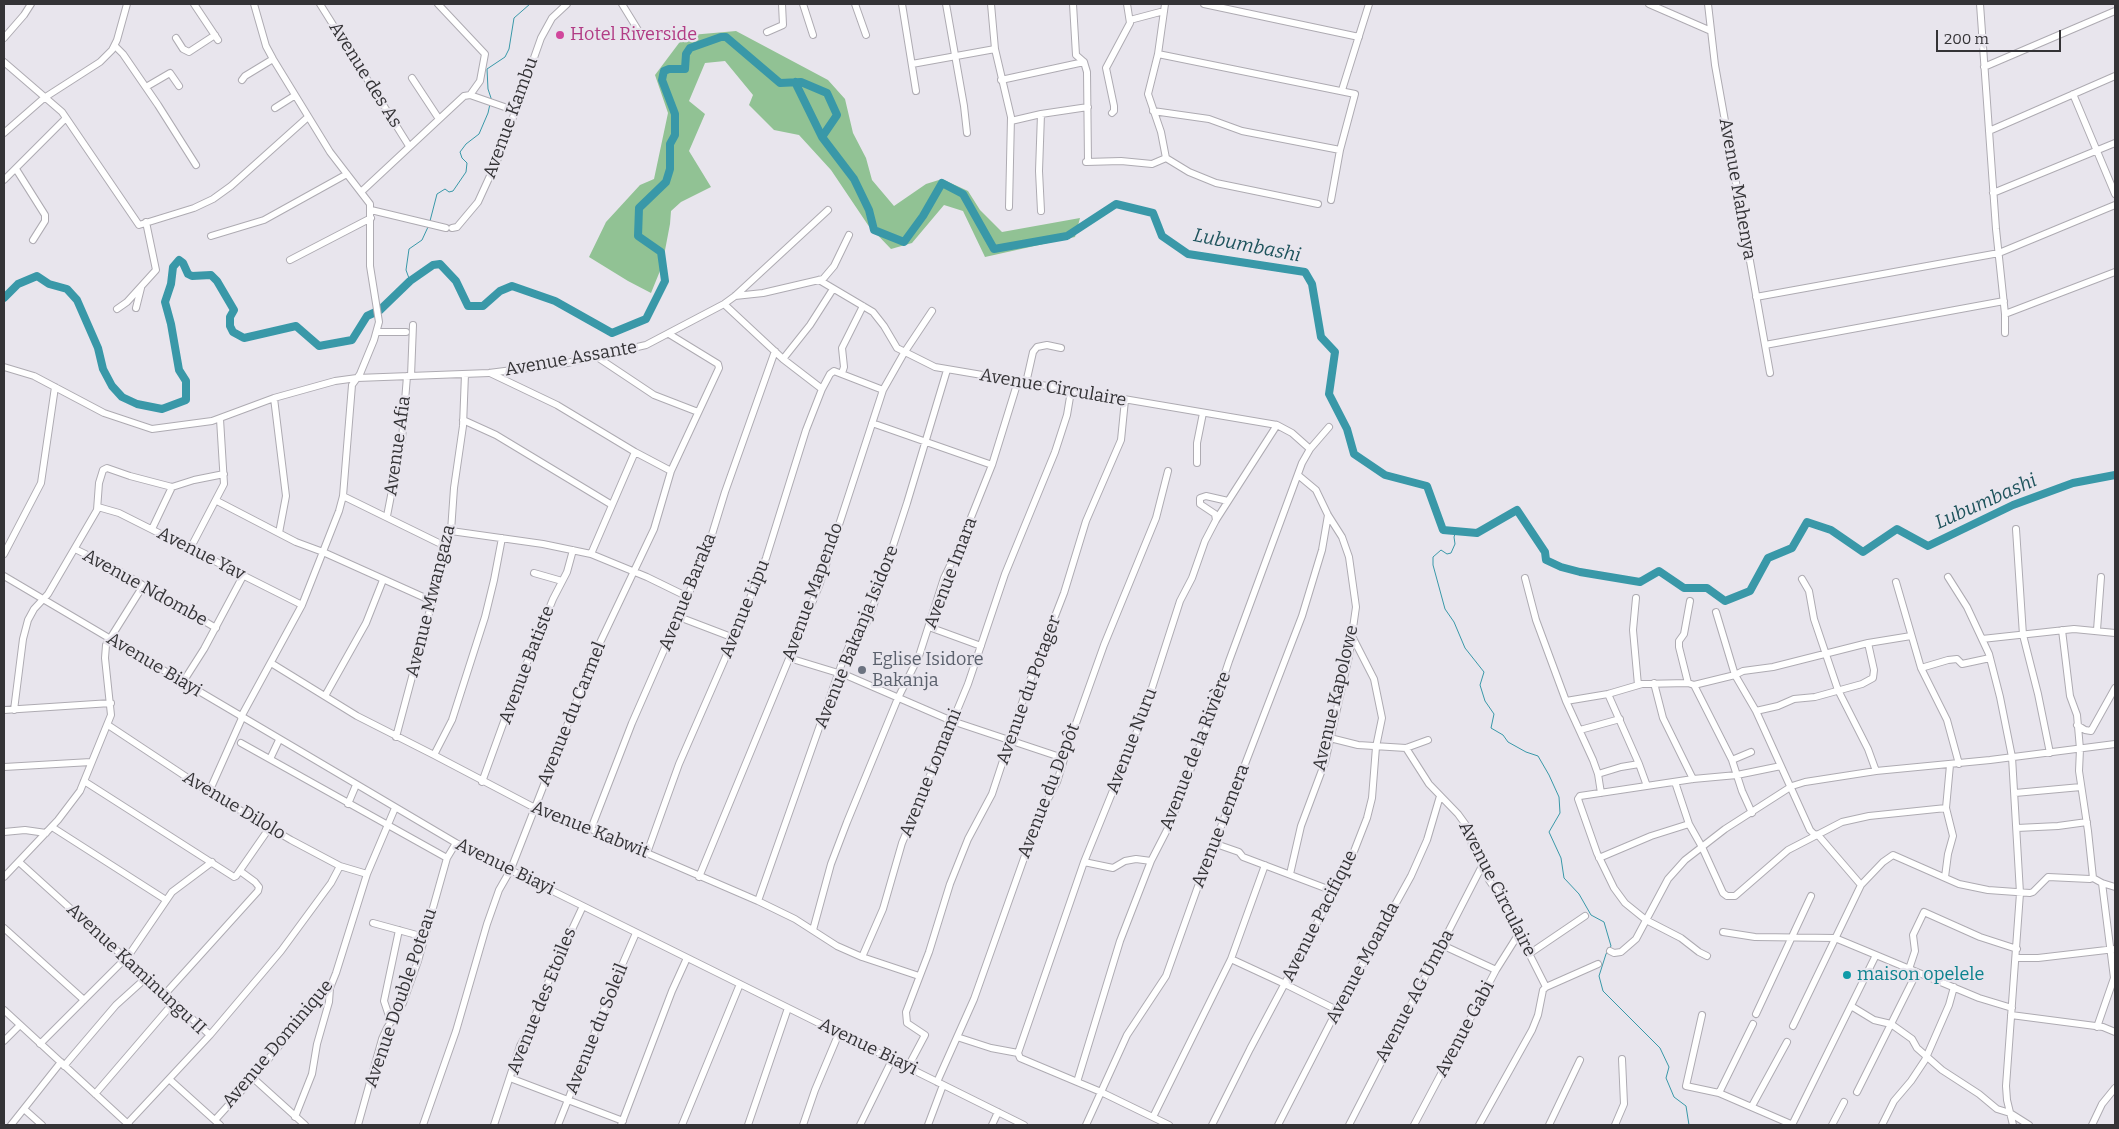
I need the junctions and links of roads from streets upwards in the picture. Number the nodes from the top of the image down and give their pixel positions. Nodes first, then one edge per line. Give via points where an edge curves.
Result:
1 (31, 4) edge
2 (127, 4) edge
3 (194, 4) edge
4 (254, 4) edge
5 (320, 4) edge
6 (438, 4) edge
7 (567, 4) edge
8 (622, 4) edge
9 (782, 4) edge
10 (803, 4) edge
11 (855, 4) edge
12 (902, 4) edge
13 (946, 4) edge
14 (990, 4) edge
15 (1073, 4) edge
16 (1127, 4) edge
17 (1165, 4) edge
18 (1204, 4) edge
19 (1369, 4) edge
20 (1649, 4) edge
21 (1708, 4) edge
22 (1980, 4) edge
23 (1164, 11) junction
24 (2115, 11) edge
25 (1130, 20) junction
26 (638, 30) dead end
27 (1712, 31) junction
28 (767, 32) dead end
29 (813, 35) dead end
30 (866, 35) dead end
31 (1359, 37) junction
32 (4, 38) edge
33 (176, 38) dead end
34 (115, 46) junction
35 (995, 49) junction
36 (1158, 54) junction
37 (954, 55) junction
38 (273, 59) junction
39 (4, 62) edge
40 (1084, 62) junction
41 (912, 64) junction
42 (1984, 67) junction
43 (2115, 76) edge
44 (412, 78) dead end
45 (242, 80) dead end
46 (1001, 80) junction
47 (179, 86) dead end
48 (146, 87) junction
49 (1342, 90) junction
50 (916, 91) dead end
51 (2073, 94) junction
52 (470, 95) junction
53 (294, 96) junction
54 (44, 98) junction
55 (1088, 107) junction
56 (276, 108) dead end
57 (516, 111) junction
58 (1153, 111) junction
59 (1112, 113) dead end
60 (1040, 114) junction
61 (308, 117) junction
62 (66, 118) junction
63 (439, 119) junction
64 (1011, 121) junction
65 (1989, 131) junction
66 (967, 133) dead end
67 (4, 134) edge
68 (2115, 143) edge
69 (410, 146) junction
70 (1340, 150) junction
71 (2098, 150) junction
72 (1166, 158) junction
73 (196, 165) dead end
74 (16, 169) junction
75 (347, 174) junction
76 (4, 180) edge
77 (361, 192) junction
78 (1993, 192) junction
79 (2115, 194) edge
80 (1331, 200) dead end
81 (1318, 204) dead end
82 (2115, 205) edge
83 (1009, 207) dead end
84 (371, 210) junction
85 (828, 210) dead end
86 (1042, 211) dead end
87 (371, 218) junction
88 (146, 222) junction
89 (849, 235) dead end
90 (211, 236) dead end
91 (32, 240) dead end
92 (1999, 253) junction
93 (290, 260) dead end
94 (2115, 272) edge
95 (819, 280) junction
96 (141, 288) junction
97 (833, 289) junction
98 (735, 296) junction
99 (1756, 297) junction
100 (2004, 301) junction
101 (724, 304) junction
102 (863, 306) junction
103 (136, 308) dead end
104 (116, 309) dead end
105 (932, 311) dead end
106 (2005, 314) junction
107 (413, 325) dead end
108 (378, 332) junction
109 (406, 332) dead end
110 (669, 334) junction
111 (2004, 334) dead end
112 (1765, 345) junction
113 (1061, 348) dead end
114 (775, 351) junction
115 (904, 353) junction
116 (597, 357) junction
117 (783, 359) junction
118 (4, 367) edge
119 (947, 370) junction
120 (489, 373) junction
121 (842, 373) junction
122 (1770, 373) dead end
123 (464, 374) junction
124 (409, 376) junction
125 (357, 378) junction
126 (1018, 381) junction
127 (1026, 383) junction
128 (55, 387) junction
129 (822, 389) junction
130 (883, 390) junction
131 (1071, 391) junction
132 (274, 398) junction
133 (1125, 400) junction
134 (698, 412) junction
135 (1203, 413) junction
136 (220, 419) junction
137 (463, 420) junction
138 (872, 423) junction
139 (1277, 424) junction
140 (1330, 427) dead end
141 (926, 443) junction
142 (1310, 448) junction
143 (635, 452) junction
144 (1197, 462) dead end
145 (992, 465) junction
146 (671, 471) junction
147 (1168, 471) dead end
148 (224, 474) junction
149 (1298, 475) junction
150 (172, 487) junction
151 (343, 496) junction
152 (217, 501) junction
153 (1228, 501) junction
154 (612, 505) junction
155 (98, 507) junction
156 (1328, 515) junction
157 (388, 516) junction
158 (1216, 520) junction
159 (152, 529) junction
160 (2016, 529) dead end
161 (451, 531) junction
162 (279, 533) junction
163 (502, 538) junction
164 (447, 547) junction
165 (75, 549) junction
166 (190, 549) junction
167 (574, 550) junction
168 (323, 552) junction
169 (4, 554) edge
170 (591, 554) junction
171 (633, 572) junction
172 (534, 573) dead end
173 (4, 576) edge
174 (243, 576) junction
175 (1948, 577) dead end
176 (2101, 577) dead end
177 (1525, 578) dead end
178 (1802, 578) dead end
179 (383, 580) junction
180 (562, 581) junction
181 (1896, 582) dead end
182 (143, 586) junction
183 (688, 597) junction
184 (1636, 598) dead end
185 (44, 599) junction
186 (432, 600) junction
187 (1690, 601) dead end
188 (302, 605) junction
189 (1716, 612) dead end
190 (679, 617) junction
191 (929, 627) junction
192 (216, 628) junction
193 (2062, 630) junction
194 (2097, 630) junction
195 (2115, 633) edge
196 (2023, 635) junction
197 (1912, 636) junction
198 (734, 638) junction
199 (1352, 638) junction
200 (1982, 639) junction
201 (110, 640) junction
202 (1868, 643) junction
203 (981, 646) junction
204 (1826, 653) junction
205 (789, 658) junction
206 (1990, 658) junction
207 (270, 663) junction
208 (1921, 668) junction
209 (839, 673) junction
210 (1735, 675) junction
211 (182, 682) junction
212 (1654, 683) junction
213 (1691, 684) junction
214 (1638, 685) junction
215 (2115, 688) edge
216 (1838, 690) junction
217 (1608, 694) junction
218 (325, 696) junction
219 (898, 698) junction
220 (1566, 701) junction
221 (111, 703) junction
222 (4, 710) edge
223 (14, 710) junction
224 (1756, 711) junction
225 (241, 718) junction
226 (1620, 719) junction
227 (952, 720) junction
228 (108, 725) junction
229 (2077, 725) junction
230 (1580, 730) junction
231 (396, 737) junction
232 (1330, 738) junction
233 (1010, 739) junction
234 (279, 740) junction
235 (1428, 740) dead end
236 (241, 743) dead end
237 (2115, 744) edge
238 (1376, 747) junction
239 (1406, 748) junction
240 (2080, 749) junction
241 (1751, 752) dead end
242 (2050, 753) junction
243 (434, 755) junction
244 (2012, 756) junction
245 (1063, 758) junction
246 (270, 759) junction
247 (1732, 760) junction
248 (91, 762) junction
249 (1639, 764) junction
250 (1950, 764) junction
251 (1959, 764) junction
252 (1781, 766) junction
253 (4, 767) edge
254 (1876, 771) junction
255 (1598, 774) junction
256 (1737, 775) junction
257 (1693, 779) junction
258 (84, 781) junction
259 (482, 782) junction
260 (1675, 782) junction
261 (356, 785) junction
262 (1647, 786) junction
263 (1792, 786) junction
264 (2081, 787) junction
265 (208, 792) junction
266 (1601, 793) junction
267 (2015, 793) junction
268 (1440, 796) junction
269 (348, 804) junction
270 (395, 808) junction
271 (534, 808) junction
272 (1946, 808) junction
273 (1752, 813) junction
274 (2087, 822) junction
275 (387, 824) junction
276 (1689, 824) junction
277 (52, 827) junction
278 (270, 827) junction
279 (2017, 828) junction
280 (591, 829) junction
281 (4, 832) edge
282 (46, 833) junction
283 (1818, 835) junction
284 (456, 843) junction
285 (1216, 844) junction
286 (1702, 847) junction
287 (647, 854) junction
288 (447, 858) junction
289 (1600, 858) junction
290 (1152, 861) junction
291 (18, 862) junction
292 (212, 862) junction
293 (1084, 862) junction
294 (1266, 865) junction
295 (340, 866) junction
296 (1482, 866) junction
297 (511, 869) junction
298 (240, 871) junction
299 (367, 874) junction
300 (1290, 874) junction
301 (4, 877) edge
302 (699, 877) junction
303 (1945, 877) junction
304 (2093, 878) junction
305 (2102, 884) junction
306 (1861, 885) junction
307 (2115, 887) edge
308 (1333, 891) junction
309 (2020, 893) junction
310 (1811, 896) dead end
311 (166, 900) junction
312 (758, 901) junction
313 (583, 906) junction
314 (1585, 916) dead end
315 (1646, 920) junction
316 (373, 923) dead end
317 (4, 928) edge
318 (399, 930) junction
319 (813, 930) junction
320 (1723, 932) dead end
321 (636, 933) junction
322 (1518, 935) junction
323 (424, 937) junction
324 (1791, 937) junction
325 (1836, 938) junction
326 (1442, 944) junction
327 (2017, 949) junction
328 (2113, 950) edge
329 (1610, 951) dead end
330 (1530, 954) junction
331 (1876, 955) junction
332 (1707, 956) dead end
333 (862, 957) junction
334 (687, 958) junction
335 (2016, 958) junction
336 (126, 959) junction
337 (1231, 960) junction
338 (1598, 964) dead end
339 (1909, 969) junction
340 (1496, 970) junction
341 (1917, 972) junction
342 (919, 976) junction
343 (146, 977) junction
344 (740, 984) junction
345 (1285, 984) junction
346 (1546, 987) junction
347 (1954, 987) junction
348 (330, 988) junction
349 (165, 994) junction
350 (84, 1000) junction
351 (174, 1002) junction
352 (1852, 1006) junction
353 (788, 1008) junction
354 (4, 1010) edge
355 (1337, 1010) junction
356 (2011, 1012) junction
357 (1756, 1014) dead end
358 (1702, 1016) dead end
359 (391, 1022) junction
360 (1753, 1024) dead end
361 (1891, 1024) junction
362 (20, 1025) junction
363 (1793, 1026) dead end
364 (2097, 1027) junction
365 (2115, 1032) edge
366 (839, 1033) junction
367 (210, 1035) junction
368 (957, 1037) junction
369 (4, 1041) edge
370 (1787, 1042) dead end
371 (40, 1044) junction
372 (1018, 1053) junction
373 (1927, 1056) junction
374 (1622, 1059) dead end
375 (892, 1060) junction
376 (1580, 1060) dead end
377 (62, 1064) junction
378 (908, 1067) junction
379 (169, 1078) junction
380 (253, 1078) junction
381 (510, 1078) junction
382 (1076, 1082) junction
383 (940, 1083) junction
384 (2115, 1088) edge
385 (1101, 1092) junction
386 (1857, 1092) dead end
387 (1719, 1093) junction
388 (95, 1094) junction
389 (568, 1100) junction
390 (1844, 1102) dead end
391 (1752, 1106) junction
392 (24, 1108) junction
393 (998, 1112) junction
394 (2010, 1113) junction
395 (295, 1117) junction
396 (1153, 1117) junction
397 (215, 1120) junction
398 (622, 1123) edge
399 (11, 1125) edge
400 (42, 1125) edge
401 (128, 1125) edge
402 (220, 1125) edge
403 (306, 1125) edge
404 (358, 1125) edge
405 (423, 1125) edge
406 (494, 1125) edge
407 (558, 1125) edge
408 (682, 1125) edge
409 (748, 1125) edge
410 (803, 1125) edge
411 (860, 1125) edge
412 (928, 1125) edge
413 (992, 1125) edge
414 (1024, 1125) edge
415 (1086, 1125) edge
416 (1169, 1125) edge
417 (1212, 1125) edge
418 (1278, 1125) edge
419 (1349, 1125) edge
420 (1414, 1125) edge
421 (1479, 1125) edge
422 (1549, 1125) edge
423 (1615, 1125) edge
424 (1792, 1125) edge
425 (1832, 1125) edge
426 (1882, 1125) edge
427 (2012, 1125) edge
428 (2028, 1125) edge
429 (2092, 1125) edge

1 - 32 street
2 - 34 street
3 - 33 street via 217,38 189,52
4 - 38 street
5 - 69 street, Avenue des As
6 - 52 street via 485,54 480,81
7 - 57 street, Avenue Kambu via 552,18 541,38
8 - 26 street
9 - 28 street via 783,25
10 - 29 street
11 - 30 street
12 - 41 street
13 - 37 street
14 - 35 street
15 - 40 street via 1076,55
16 - 25 street
17 - 23 street
18 - 31 street
19 - 31 street
20 - 27 street
21 - 27 street, Avenue Mahenya
22 - 42 street
23 - 25 street
23 - 36 street
24 - 42 street
25 - 59 street via 1106,68 1114,106
27 - 99 street, Avenue Mahenya
31 - 49 street
34 - 48 street
34 - 54 street via 100,62
35 - 37 street
35 - 46 street
36 - 49 street
36 - 58 street via 1148,94
37 - 41 street
37 - 66 street
38 - 45 street
38 - 53 street
39 - 54 street
40 - 46 street
40 - 55 street
41 - 50 street
42 - 65 street
43 - 51 street
44 - 63 street
46 - 64 street
47 - 48 street via 170,73
48 - 73 street
49 - 70 street via 1355,94
51 - 65 street
51 - 71 street
52 - 57 street
52 - 63 street
53 - 56 street
53 - 61 street
54 - 62 street
54 - 67 street
55 - 60 street
55 - 72 street via 1087,162 1152,164
57 - 84 street, Avenue Kambu via 478,202 457,227 449,228
58 - 70 street via 1209,119 1242,131
58 - 72 street
60 - 64 street
60 - 86 street
61 - 75 street
61 - 88 street via 213,199
62 - 74 street
62 - 88 street via 139,225
63 - 69 street
64 - 83 street
65 - 78 street
68 - 71 street
69 - 77 street
70 - 80 street
71 - 78 street
71 - 79 street
72 - 81 street via 1216,183
74 - 76 street
74 - 91 street via 45,215 45,221
75 - 77 street
75 - 90 street via 258,223
77 - 84 street
78 - 92 street
82 - 92 street
84 - 87 street
85 - 98 street, Avenue Assante
87 - 93 street
87 - 108 street via 370,260
88 - 96 street via 157,267
89 - 95 street via 830,272
92 - 99 street
92 - 100 street
94 - 106 street
95 - 97 street, Avenue Circulaire
95 - 98 street
96 - 103 street
96 - 104 street
97 - 102 street, Avenue Circulaire
97 - 117 street
98 - 101 street, Avenue Assante
99 - 112 street, Avenue Mahenya
100 - 106 street
100 - 112 street
101 - 110 street, Avenue Assante
101 - 114 street
102 - 115 street, Avenue Circulaire via 873,312 897,348
102 - 121 street via 842,348
105 - 115 street, Avenue Mapendo
106 - 111 street
107 - 124 street, Avenue Afia
108 - 109 street
108 - 125 street
110 - 116 street, Avenue Assante via 646,345
110 - 134 street, Avenue du Carmel via 719,365
112 - 122 street, Avenue Mahenya
113 - 127 street via 1037,347
114 - 117 street
114 - 183 street, Avenue Baraka via 706,554
115 - 119 street, Avenue Circulaire
115 - 130 street, Avenue Mapendo
116 - 120 street, Avenue Assante
116 - 134 street via 654,395
117 - 129 street
118 - 128 street
119 - 126 street, Avenue Circulaire
119 - 141 street, Avenue Bakanja Isidore
120 - 123 street, Avenue Assante
120 - 143 street via 557,404
121 - 129 street, Avenue Lipu via 831,372
121 - 130 street
123 - 124 street, Avenue Assante
123 - 137 street, Avenue Mwangaza
124 - 125 street, Avenue Assante
124 - 157 street, Avenue Afia
125 - 132 street via 328,382
125 - 151 street via 352,386
126 - 127 street, Avenue Circulaire
126 - 145 street, Avenue Imara
127 - 131 street, Avenue Circulaire
128 - 136 street via 104,413 149,428
128 - 169 street via 40,483
129 - 198 street, Avenue Lipu via 766,558
130 - 138 street, Avenue Mapendo
131 - 133 street, Avenue Circulaire
131 - 203 street, Avenue Lomami via 1056,452 1005,574
132 - 136 street
132 - 162 street via 286,496
133 - 135 street, Avenue Circulaire
133 - 233 street, Avenue du Potager via 1121,440 1088,514 1064,593
134 - 146 street, Avenue du Carmel
135 - 139 street, Avenue Circulaire
135 - 144 street
136 - 148 street
137 - 154 street via 496,435
137 - 161 street, Avenue Mwangaza
138 - 141 street
138 - 205 street, Avenue Mapendo via 819,586
139 - 142 street, Avenue Circulaire
139 - 153 street
140 - 142 street, Avenue de la Rivière
141 - 145 street
141 - 209 street, Avenue Bakanja Isidore via 871,612 860,634 851,642
142 - 149 street, Avenue de la Rivière
143 - 146 street
143 - 154 street
145 - 191 street, Avenue Imara via 944,578
146 - 171 street, Avenue du Carmel via 657,522
147 - 245 street, Avenue du Depôt via 1156,518 1104,645
148 - 150 street
148 - 152 street via 224,484
149 - 156 street, Avenue Kapolowe via 1316,490
149 - 290 street, Avenue de la Rivière via 1208,724
150 - 155 street via 105,468 99,483
150 - 159 street
151 - 157 street
151 - 168 street
152 - 162 street
152 - 166 street
153 - 158 street, Avenue Nuru
153 - 158 street via 1206,496 1200,498 1200,504 1215,514
154 - 170 street
155 - 159 street, Avenue Yav via 110,509
155 - 165 street
156 - 199 street, Avenue Kapolowe via 1346,546 1356,606
156 - 285 street, Avenue Lemera via 1323,546 1304,608
157 - 164 street
158 - 293 street, Avenue Nuru via 1180,601 1142,719
159 - 166 street, Avenue Yav
160 - 196 street
161 - 163 street
161 - 164 street, Avenue Mwangaza
162 - 168 street
163 - 167 street
163 - 243 street via 481,628 452,720
164 - 186 street, Avenue Mwangaza
165 - 182 street, Avenue Ndombe
165 - 185 street
166 - 174 street, Avenue Yav
167 - 170 street
167 - 180 street, Avenue Batiste
168 - 179 street
168 - 188 street
170 - 171 street
171 - 183 street
171 - 271 street, Avenue du Carmel via 597,649
172 - 180 street
173 - 185 street, Avenue Biayi
174 - 188 street, Avenue Yav
174 - 192 street
175 - 200 street
176 - 194 street
177 - 220 street via 1536,620
178 - 204 street via 1811,595 1810,606
179 - 186 street
179 - 218 street via 366,623
180 - 259 street, Avenue Batiste
181 - 197 street
182 - 192 street, Avenue Ndombe
182 - 201 street
183 - 190 street, Avenue Baraka
184 - 214 street via 1633,630
185 - 201 street, Avenue Biayi
185 - 223 street via 31,613 24,629
186 - 231 street, Avenue Mwangaza
187 - 213 street via 1679,647
188 - 207 street
189 - 210 street
190 - 198 street
190 - 280 street, Avenue Baraka via 632,723
191 - 203 street
191 - 219 street, Avenue Imara
192 - 211 street
193 - 194 street
193 - 196 street
193 - 229 street
194 - 195 street
196 - 200 street
196 - 242 street
197 - 202 street
197 - 208 street
198 - 287 street, Avenue Lipu via 679,764
199 - 232 street, Avenue Kapolowe
199 - 238 street, Avenue Pacifique via 1378,693 1382,718
200 - 206 street
201 - 211 street, Avenue Biayi
201 - 221 street via 106,645 105,658
202 - 204 street
202 - 216 street via 1873,678
203 - 227 street, Avenue Lomami
204 - 210 street
204 - 216 street
205 - 209 street
205 - 302 street, Avenue Mapendo
206 - 208 street via 1962,664 1958,659 1948,660
206 - 244 street
207 - 218 street, Avenue Kabwit
207 - 225 street
208 - 251 street via 1946,720
209 - 219 street
209 - 312 street, Avenue Bakanja Isidore
210 - 213 street
210 - 224 street
211 - 225 street, Avenue Biayi
212 - 213 street
212 - 214 street
212 - 257 street via 1663,718
213 - 247 street
214 - 217 street
215 - 229 street via 2092,731
216 - 224 street
216 - 254 street
217 - 220 street
217 - 226 street
218 - 231 street, Avenue Kabwit
219 - 227 street
219 - 319 street, Avenue Imara via 846,822
220 - 230 street
221 - 223 street
221 - 228 street
222 - 223 street
224 - 252 street
225 - 234 street, Avenue Biayi
225 - 265 street
226 - 230 street
226 - 249 street
227 - 233 street
227 - 333 street, Avenue Lomami via 902,843 883,909
228 - 248 street
228 - 265 street, Avenue Dilolo
229 - 240 street
230 - 255 street
231 - 243 street, Avenue Kabwit
232 - 238 street
232 - 300 street, Avenue Kapolowe via 1325,762 1301,826
233 - 245 street
233 - 342 street, Avenue du Potager via 992,794 950,884
234 - 246 street
234 - 261 street, Avenue Biayi
235 - 239 street
236 - 246 street
237 - 240 street
238 - 239 street
238 - 308 street, Avenue Pacifique via 1367,818 1351,859
239 - 268 street, Avenue Circulaire
240 - 242 street
240 - 264 street via 2078,771
241 - 247 street
242 - 244 street
243 - 259 street, Avenue Kabwit
244 - 251 street
244 - 267 street
245 - 368 street, Avenue du Depôt via 1057,782 1039,816 974,999
246 - 269 street
247 - 256 street
248 - 253 street
248 - 258 street
249 - 255 street
249 - 262 street
250 - 251 street
250 - 254 street
250 - 272 street
252 - 256 street
252 - 263 street
254 - 263 street
255 - 266 street
256 - 257 street
256 - 273 street
257 - 260 street
258 - 277 street via 75,800
258 - 292 street
259 - 271 street, Avenue Kabwit
260 - 262 street
260 - 276 street
261 - 269 street
261 - 270 street, Avenue Biayi
262 - 266 street
263 - 273 street
263 - 283 street via 1810,830
264 - 267 street
264 - 274 street
265 - 278 street, Avenue Dilolo
266 - 289 street via 1578,799
267 - 279 street
268 - 296 street, Avenue Circulaire via 1472,832 1470,844 1480,857
268 - 355 street, Avenue Moanda via 1427,840 1411,876
269 - 275 street
270 - 275 street, Avenue Dominique
270 - 284 street, Avenue Biayi
271 - 280 street, Avenue Kabwit
271 - 297 street, Avenue du Carmel
272 - 283 street via 1869,816 1842,822
272 - 303 street via 1953,839
273 - 286 street
274 - 279 street
274 - 304 street
275 - 288 street
275 - 299 street, Avenue Dominique
276 - 286 street
276 - 289 street
277 - 282 street
277 - 311 street
278 - 295 street, Avenue Dilolo
278 - 298 street
279 - 309 street
280 - 287 street, Avenue Kabwit
281 - 282 street
282 - 291 street
283 - 286 street via 1788,850 1735,896 1723,893
283 - 306 street
284 - 288 street, Avenue Double Poteau
284 - 297 street, Avenue Biayi
285 - 294 street
285 - 385 street, Avenue Lemera via 1166,976 1127,1036
286 - 315 street via 1668,879
287 - 302 street, Avenue Kabwit
288 - 323 street, Avenue Double Poteau
289 - 315 street via 1614,888 1629,907
290 - 293 street via 1136,859 1113,868
290 - 382 street, Avenue de la Rivière via 1120,941
291 - 301 street
291 - 336 street, Avenue Kaminungu II
292 - 298 street via 234,877
292 - 311 street via 176,888
293 - 372 street, Avenue Nuru
294 - 300 street
294 - 337 street
295 - 299 street, Avenue Dilolo
295 - 367 street via 277,957
296 - 322 street, Avenue Circulaire
296 - 326 street, Avenue AG Umba
297 - 313 street, Avenue Biayi
297 - 405 street, Avenue du Carmel via 486,924 456,1031
298 - 349 street via 255,882 258,891
299 - 348 street, Avenue Dominique
300 - 308 street
302 - 312 street, Avenue Kabwit
303 - 306 street via 1893,855
303 - 309 street via 1967,887
304 - 305 street
304 - 309 street via 2048,877 2033,892
305 - 307 street
305 - 328 street
306 - 325 street
308 - 345 street, Avenue Pacifique
309 - 327 street
310 - 324 street
311 - 336 street
312 - 319 street, Avenue Kabwit
313 - 321 street, Avenue Biayi
313 - 381 street, Avenue des Etoiles via 520,1046
314 - 330 street
315 - 329 street via 1628,947 1616,953
315 - 332 street
316 - 318 street
317 - 350 street
318 - 323 street
318 - 359 street via 384,1001
319 - 333 street, Avenue Kabwit
320 - 324 street via 1755,937
321 - 334 street, Avenue Biayi
321 - 389 street, Avenue du Soleil
322 - 330 street, Avenue Circulaire
322 - 340 street, Avenue Gabi
323 - 359 street, Avenue Double Poteau via 403,1003
324 - 325 street
324 - 357 street
325 - 331 street
325 - 363 street
326 - 340 street
326 - 419 street, Avenue AG Umba
327 - 335 street
327 - 339 street via 1980,937 1924,912 1914,935
328 - 335 street
328 - 364 street via 2114,978
330 - 346 street, Avenue Circulaire
331 - 339 street
331 - 352 street
333 - 342 street, Avenue Kabwit
334 - 344 street, Avenue Biayi
334 - 398 street
335 - 356 street
336 - 343 street, Avenue Kaminungu II
336 - 350 street
337 - 345 street
337 - 396 street
338 - 346 street
339 - 341 street
340 - 420 street, Avenue Gabi
341 - 347 street
341 - 361 street
342 - 378 street, Avenue du Potager via 906,1018 911,1028 925,1035
343 - 349 street, Avenue Kaminungu II
343 - 377 street
344 - 353 street, Avenue Biayi
344 - 408 street
345 - 355 street
345 - 417 street, Avenue Pacifique
346 - 421 street via 1532,1030
347 - 356 street
347 - 373 street
348 - 380 street, Avenue Dominique via 317,999
348 - 395 street via 330,1002 312,1074
349 - 351 street, Avenue Kaminungu II
350 - 371 street
351 - 367 street, Avenue Kaminungu II
351 - 388 street
352 - 361 street via 1874,1020
352 - 424 street
353 - 366 street, Avenue Biayi
353 - 409 street
354 - 362 street
355 - 418 street, Avenue Moanda
356 - 364 street
356 - 394 street via 2006,1086
358 - 387 street via 1686,1085
359 - 404 street, Avenue Double Poteau via 382,1039
360 - 387 street
361 - 373 street via 1912,1039
361 - 386 street
362 - 369 street
362 - 371 street
364 - 365 street
366 - 375 street, Avenue Biayi
366 - 410 street
367 - 379 street, Avenue Kaminungu II
368 - 372 street
368 - 383 street, Avenue du Depôt
370 - 391 street
371 - 377 street
372 - 382 street via 1020,1058
373 - 394 street via 1997,1109
373 - 426 street via 1894,1101
374 - 423 street via 1624,1104
375 - 378 street, Avenue Biayi
375 - 411 street
376 - 422 street
377 - 388 street
377 - 392 street
378 - 383 street, Avenue Biayi
379 - 397 street
379 - 401 street, Avenue Kaminungu II
380 - 395 street
380 - 397 street, Avenue Dominique
381 - 389 street
381 - 406 street, Avenue des Etoiles
382 - 385 street
383 - 393 street, Avenue Biayi
383 - 412 street, Avenue du Depôt
384 - 429 street via 2102,1104
385 - 396 street
385 - 415 street, Avenue Lemera
387 - 391 street
388 - 401 street
389 - 398 street
389 - 407 street, Avenue du Soleil
390 - 425 street
391 - 424 street
392 - 399 street
392 - 400 street
393 - 413 street
393 - 414 street, Avenue Biayi
394 - 427 street
394 - 428 street
395 - 403 street
396 - 416 street
397 - 402 street

